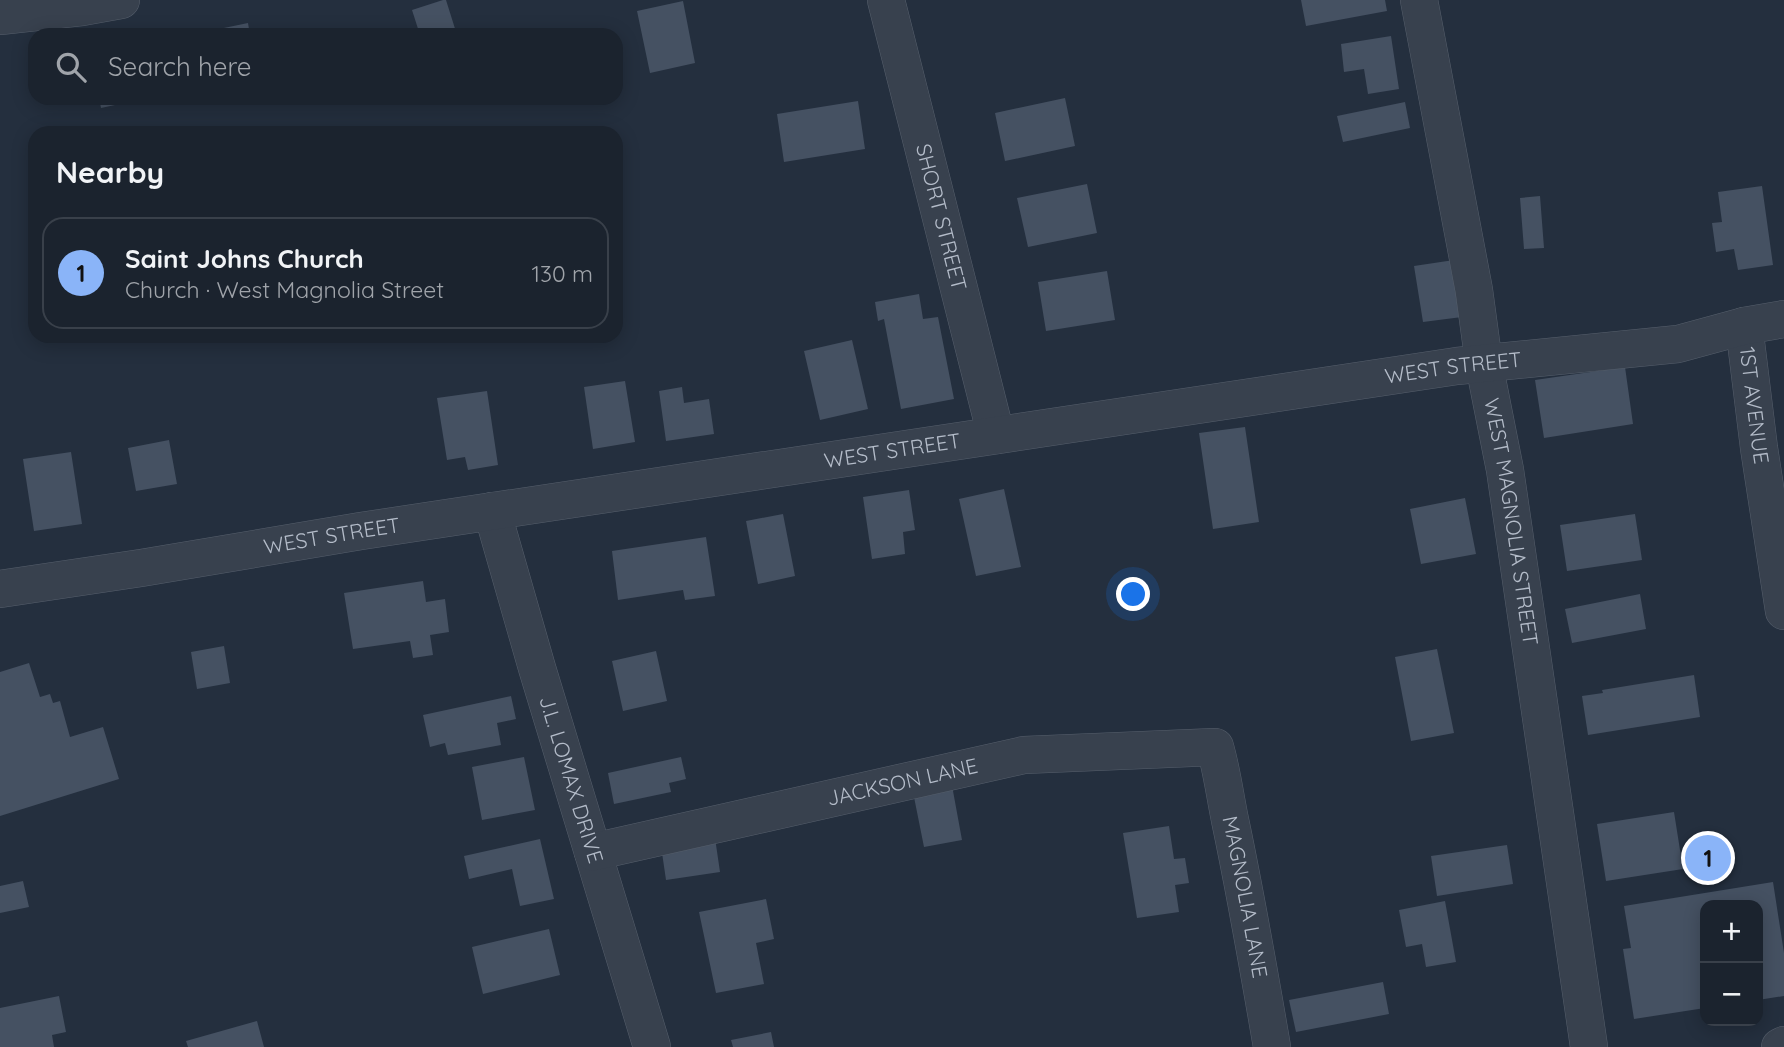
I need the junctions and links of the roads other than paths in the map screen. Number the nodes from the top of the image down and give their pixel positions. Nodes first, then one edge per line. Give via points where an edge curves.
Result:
1 (121, 0) edge
2 (886, 0) edge
3 (1419, 0) edge
4 (0, 16) edge
5 (1784, 320) edge
6 (1744, 326) junction
7 (1484, 364) junction
8 (996, 435) junction
9 (492, 511) junction
10 (0, 589) edge
11 (1784, 611) edge
12 (1215, 747) joint
13 (593, 852) junction
14 (1579, 1045) edge
15 (652, 1047) edge
16 (1272, 1047) edge

1 - 4 street
2 - 8 street, SHORT STREET
3 - 7 street, WEST MAGNOLIA STREET
5 - 6 street, WEST STREET
6 - 7 street, WEST STREET via 1678,344
6 - 11 street, 1ST AVENUE
7 - 8 street, WEST STREET
7 - 14 street, WEST MAGNOLIA STREET via 1507,484
8 - 9 street, WEST STREET
9 - 10 street, WEST STREET
9 - 13 street, J.L. LOMAX DRIVE
12 - 13 street, JACKSON LANE via 1024,755
12 - 16 street, MAGNOLIA LANE
13 - 15 street, J.L. LOMAX DRIVE

